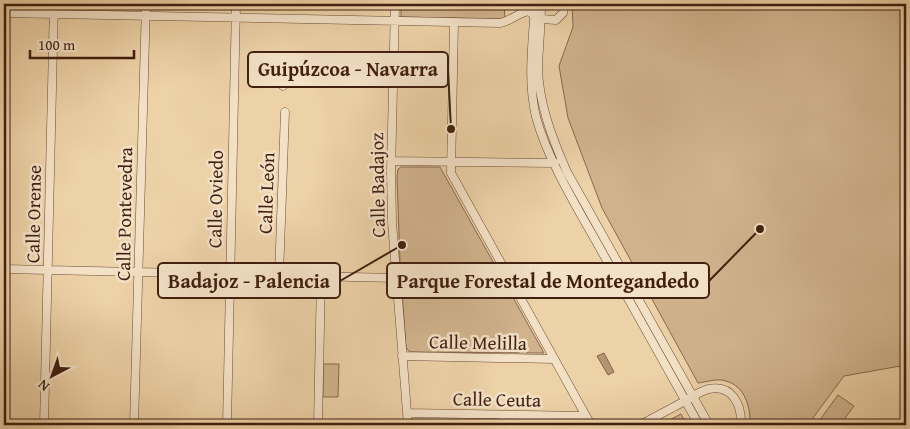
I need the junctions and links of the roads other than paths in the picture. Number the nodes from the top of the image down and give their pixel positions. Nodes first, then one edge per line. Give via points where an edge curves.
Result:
1 (54, 4) edge
2 (146, 4) edge
3 (236, 4) edge
4 (395, 4) edge
5 (523, 4) edge
6 (534, 4) edge
7 (541, 4) edge
8 (565, 4) edge
9 (520, 13) junction
10 (4, 14) edge
11 (54, 14) junction
12 (534, 14) junction
13 (146, 16) junction
14 (235, 18) junction
15 (541, 20) junction
16 (395, 21) junction
17 (454, 22) junction
18 (394, 62) junction
19 (283, 86) dead end
20 (285, 112) dead end
21 (392, 161) junction
22 (451, 161) junction
23 (555, 163) junction
24 (4, 269) edge
25 (47, 271) junction
26 (139, 273) junction
27 (230, 274) junction
28 (279, 275) junction
29 (321, 276) junction
30 (396, 278) junction
31 (402, 356) junction
32 (554, 359) junction
33 (689, 399) junction
34 (408, 413) junction
35 (502, 415) junction
36 (585, 416) junction
37 (44, 425) edge
38 (134, 425) edge
39 (227, 425) edge
40 (318, 425) edge
41 (408, 425) edge
42 (502, 425) edge
43 (591, 425) edge
44 (640, 425) edge
45 (699, 425) edge
46 (708, 425) edge
47 (741, 425) edge

1 - 11 street, Calle Orense
2 - 13 street, Calle Pontevedra
3 - 14 street, Calle Oviedo
4 - 16 street, Calle Badajoz
5 - 9 street
6 - 12 street
7 - 15 street
8 - 15 street via 560,17 552,21
9 - 12 street via 528,11
9 - 17 street via 500,23
10 - 11 street
11 - 13 street
11 - 25 street, Calle Orense
12 - 15 street
12 - 23 street via 531,56 536,117
13 - 14 street
13 - 26 street, Calle Pontevedra
14 - 16 street
14 - 27 street, Calle Oviedo
15 - 33 street via 540,90 552,136 567,172
16 - 17 street
16 - 18 street, Calle Badajoz
17 - 22 street
18 - 19 street via 284,75
18 - 21 street, Calle Badajoz
20 - 28 street, Calle León
21 - 22 street
21 - 30 street, Calle Badajoz
22 - 23 street
22 - 32 street via 451,173
23 - 33 street via 571,198
24 - 25 street
25 - 26 street
25 - 37 street, Calle Orense
26 - 27 street
26 - 38 street, Calle Pontevedra
27 - 28 street
27 - 39 street, Calle Oviedo
28 - 29 street
29 - 30 street
29 - 40 street
30 - 31 street, Calle Badajoz
31 - 32 street, Calle Melilla
31 - 34 street, Calle Badajoz
32 - 36 street
33 - 44 street
33 - 45 street
33 - 46 street
33 - 47 street via 710,389 725,390 739,405
34 - 35 street, Calle Ceuta
34 - 41 street, Calle Badajoz
35 - 36 street, Calle Ceuta
35 - 42 street
36 - 43 street

